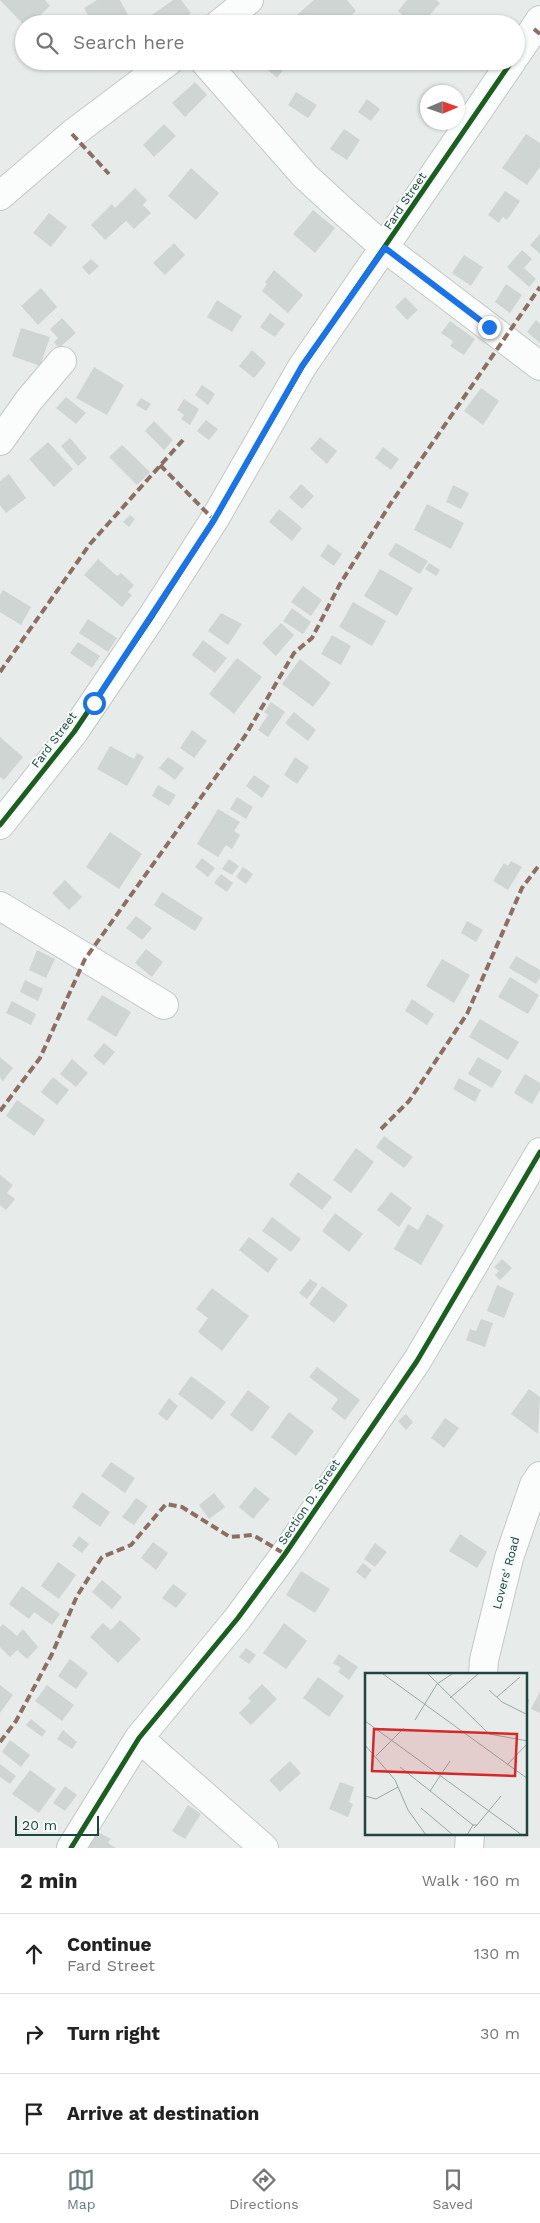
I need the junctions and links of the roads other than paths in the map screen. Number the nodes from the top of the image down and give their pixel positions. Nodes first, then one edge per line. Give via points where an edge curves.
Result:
1 (249, 0) edge
2 (230, 15) edge
3 (540, 20) edge
4 (525, 42) edge
5 (157, 70) edge
6 (212, 70) edge
7 (506, 70) edge
8 (0, 196) edge
9 (385, 248) junction
10 (62, 361) dead end
11 (540, 366) edge
12 (0, 440) edge
13 (0, 825) edge
14 (0, 906) edge
15 (164, 1005) dead end
16 (540, 1152) edge
17 (540, 1476) edge
18 (483, 1673) edge
19 (138, 1738) junction
20 (71, 1848) edge
21 (264, 1848) edge

1 - 2 street
3 - 4 street
5 - 8 street via 72,134
6 - 9 street via 305,176
7 - 9 street, Fard Street
9 - 11 street
9 - 13 street, Fard Street via 302,366 214,520 153,615 74,732
10 - 12 street
14 - 15 street
16 - 19 street, Section D. Street via 417,1361 361,1444 244,1610
17 - 18 street, Lovers' Road via 509,1558
19 - 20 street, Section D. Street
19 - 21 street

